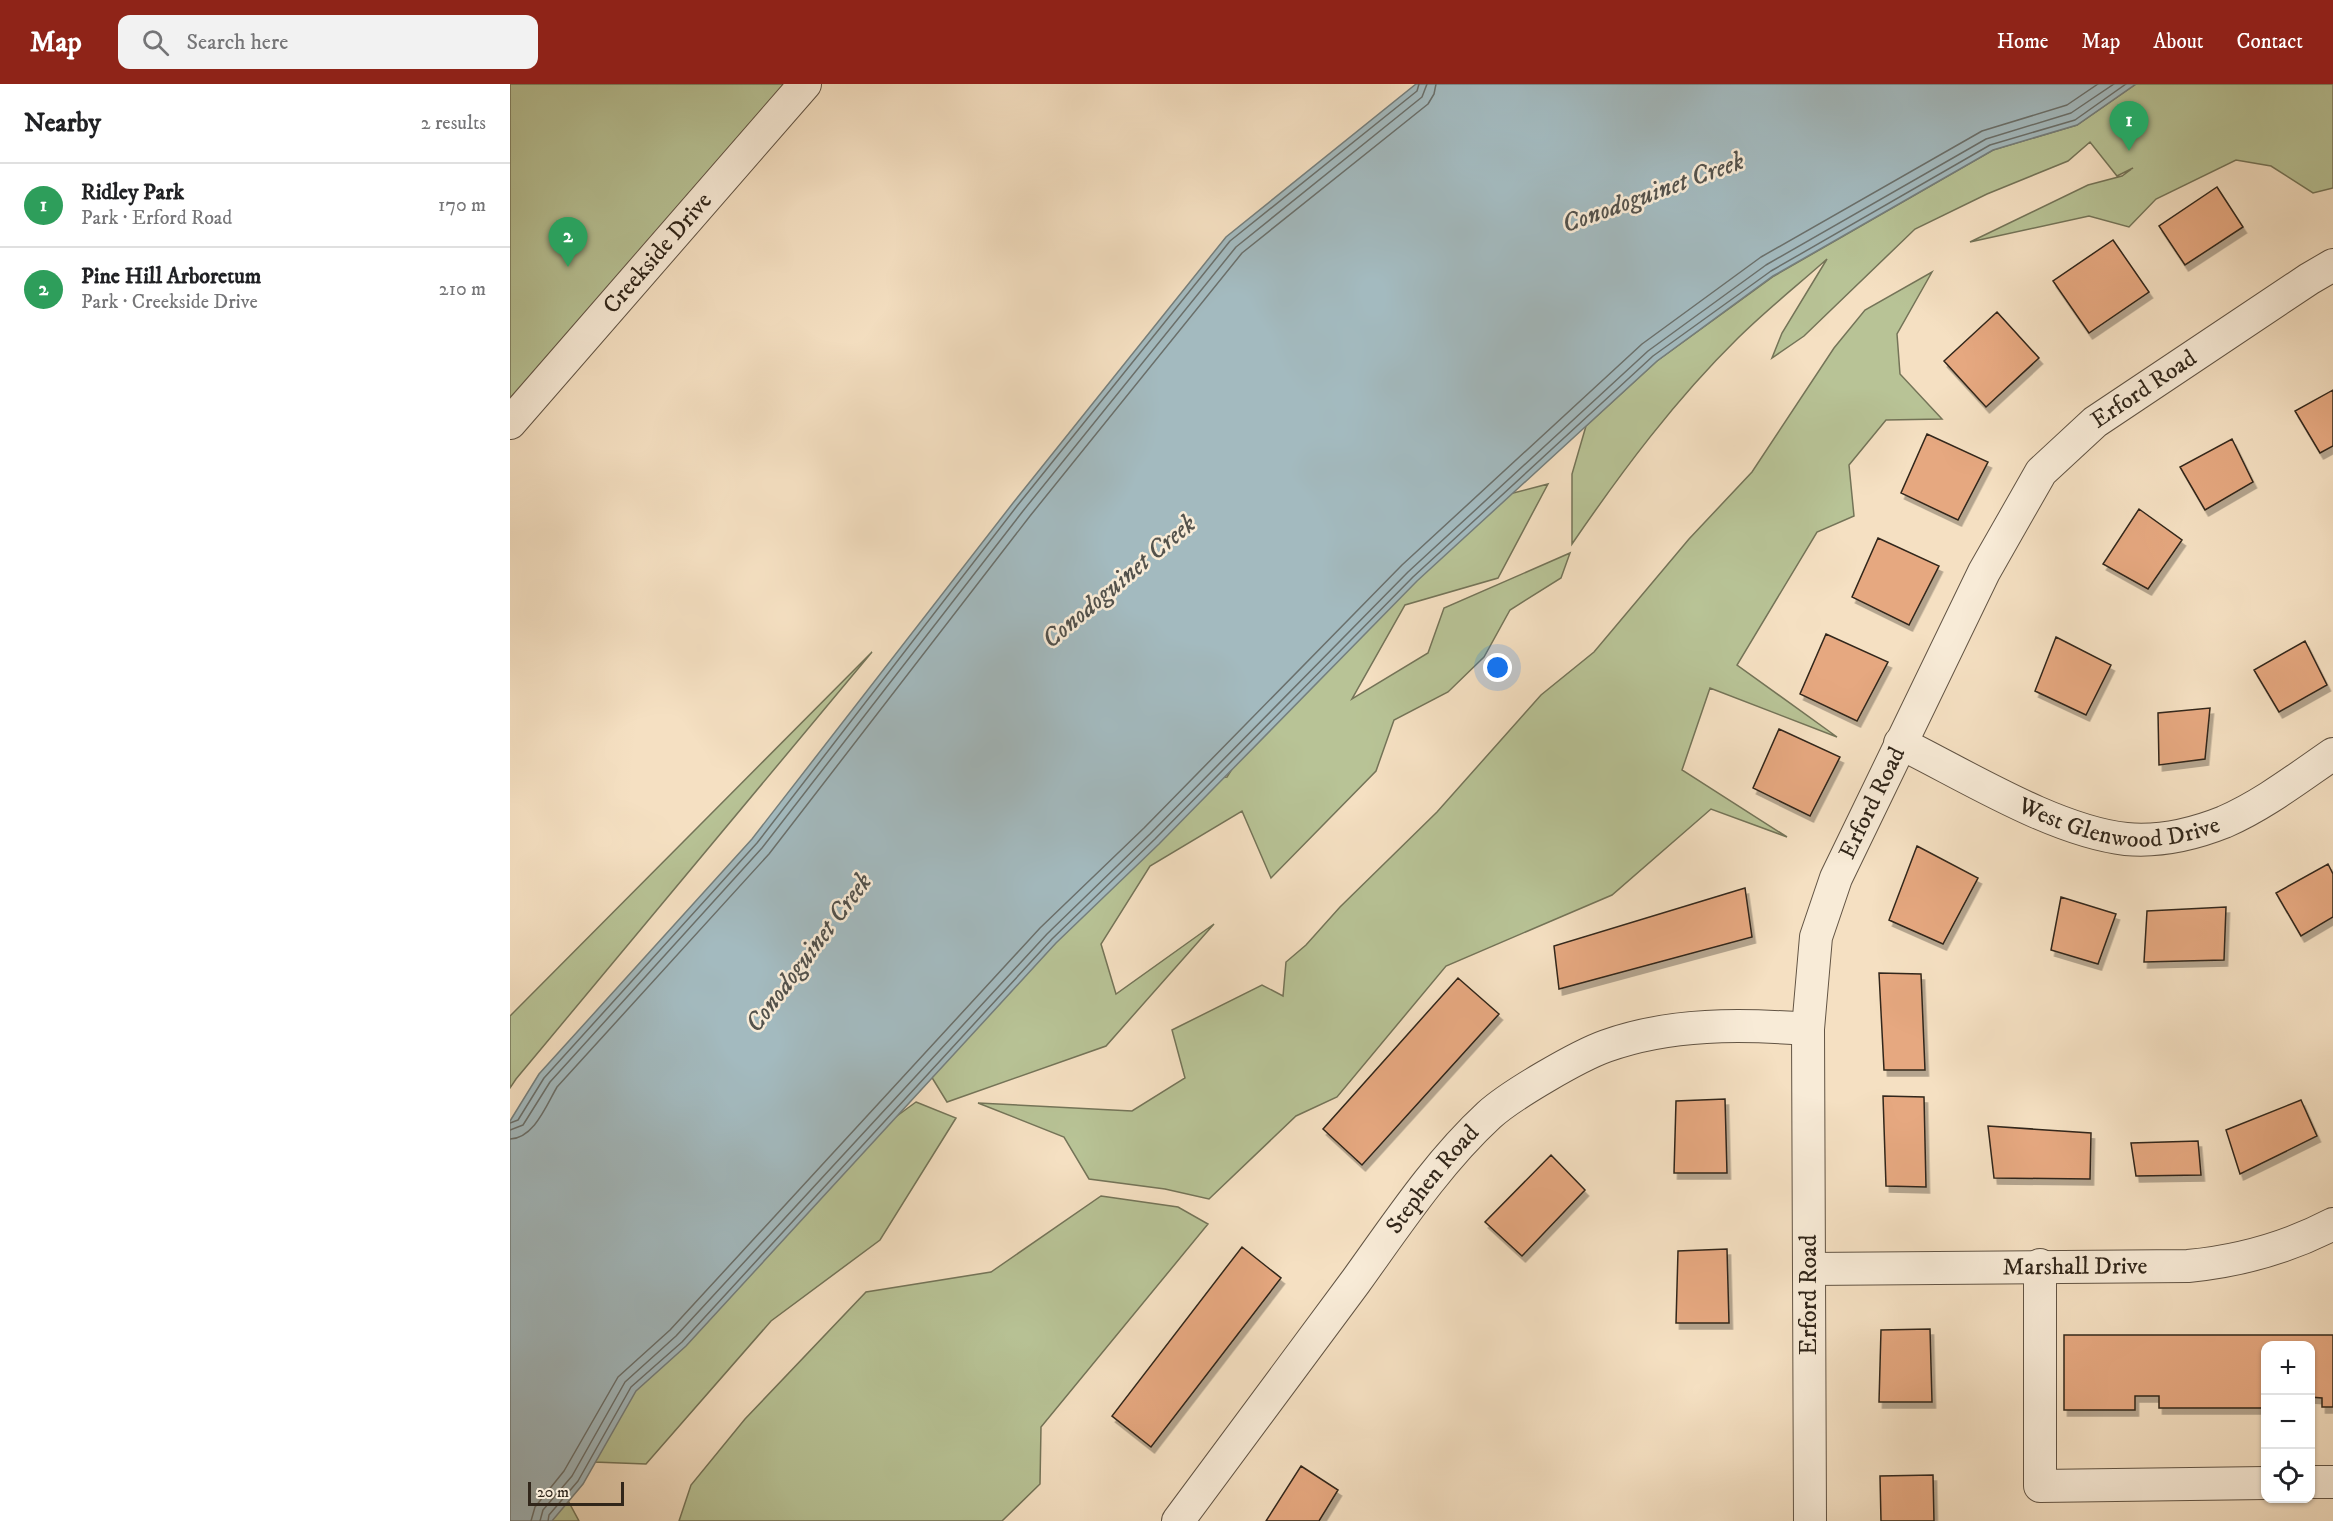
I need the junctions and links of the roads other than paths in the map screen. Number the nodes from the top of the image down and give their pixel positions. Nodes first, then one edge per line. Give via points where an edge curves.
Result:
1 (805, 84) edge
2 (2333, 265) edge
3 (510, 423) edge
4 (1900, 743) junction
5 (2333, 754) edge
6 (1808, 1029) junction
7 (2333, 1224) edge
8 (2040, 1265) junction
9 (1809, 1269) junction
10 (2315, 1482) edge
11 (2333, 1482) edge
12 (2261, 1483) edge
13 (1178, 1521) edge
14 (1810, 1521) edge

1 - 3 street, Creekside Drive
2 - 4 street, Erford Road via 2095,422 2041,472 1984,572
4 - 5 street, West Glenwood Drive via 2037,811 2088,831 2127,839 2190,834 2226,821
4 - 6 street, Erford Road via 1836,878 1816,937
6 - 9 street, Erford Road
6 - 13 street, Stephen Road via 1719,1026 1645,1034 1604,1047 1491,1113 1401,1218
7 - 8 street, Marshall Drive via 2264,1253 2221,1263
8 - 9 street, Marshall Drive
8 - 12 street via 2040,1486
9 - 14 street, Erford Road
10 - 11 street

